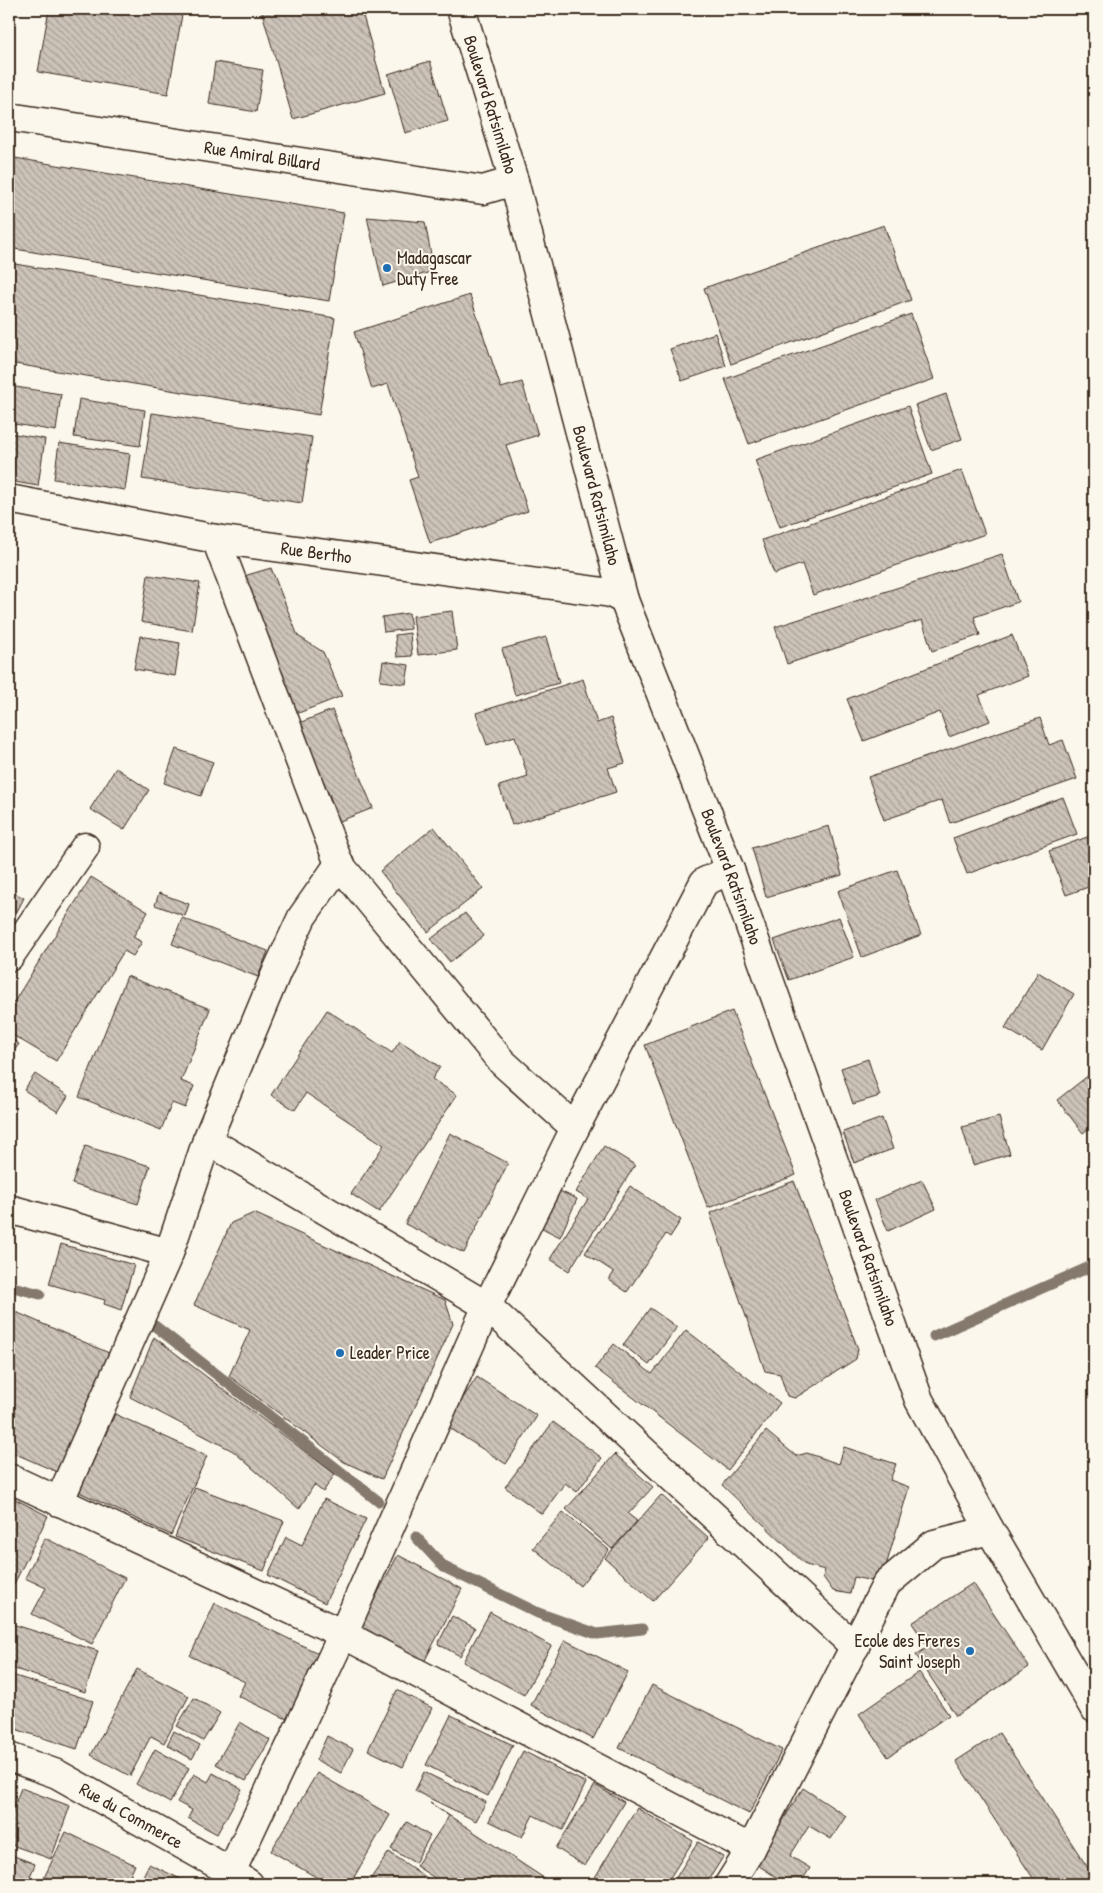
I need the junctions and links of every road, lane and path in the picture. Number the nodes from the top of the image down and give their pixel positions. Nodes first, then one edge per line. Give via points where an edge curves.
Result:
1 (461, 9) edge
2 (9, 118) edge
3 (514, 180) junction
4 (9, 499) edge
5 (216, 539) junction
6 (624, 600) junction
7 (85, 847) dead end
8 (339, 864) junction
9 (730, 870) junction
10 (9, 957) edge
11 (575, 1128) junction
12 (207, 1140) junction
13 (9, 1209) edge
14 (169, 1252) junction
15 (487, 1306) junction
16 (9, 1478) edge
17 (59, 1502) junction
18 (990, 1530) junction
19 (343, 1634) junction
20 (855, 1647) junction
21 (1094, 1708) edge
22 (9, 1757) edge
23 (751, 1849) junction
24 (240, 1878) edge
25 (729, 1884) edge

1 - 3 street, Boulevard Ratsimilaho
2 - 3 street, Rue Amiral Billard via 483,190
3 - 6 street, Boulevard Ratsimilaho
4 - 5 street, Rue Bertho
5 - 6 street, Rue Bertho via 611,593
5 - 8 street
6 - 9 street, Boulevard Ratsimilaho
7 - 10 street
8 - 11 street via 502,1062
8 - 12 street via 302,917
9 - 11 street via 704,882
9 - 18 street, Boulevard Ratsimilaho via 919,1400
11 - 15 street
12 - 14 street
12 - 15 street
13 - 14 street
14 - 17 street
15 - 19 street
15 - 20 street
16 - 17 street
17 - 19 street
18 - 20 street via 934,1544 887,1583
18 - 21 street, Boulevard Ratsimilaho
19 - 23 street
19 - 24 street
20 - 23 street
22 - 24 street, Rue du Commerce via 57,1774
23 - 25 street

